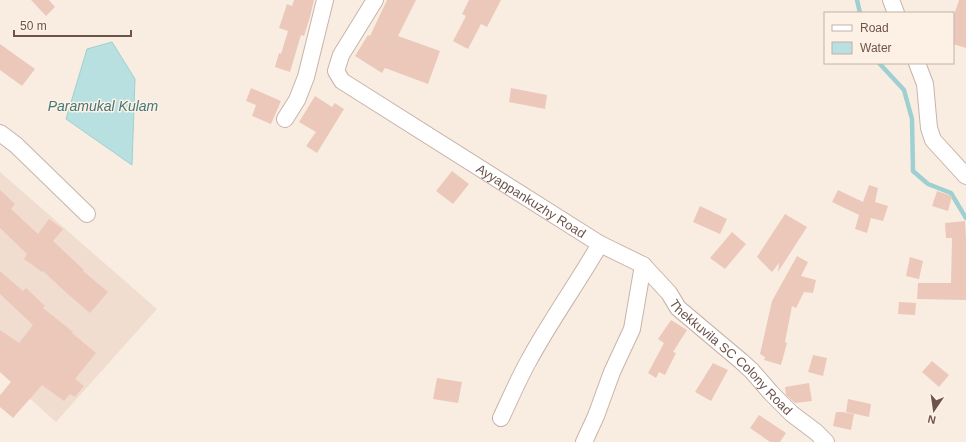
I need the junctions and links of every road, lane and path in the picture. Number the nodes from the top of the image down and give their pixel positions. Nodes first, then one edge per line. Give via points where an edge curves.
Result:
1 (325, 0) edge
2 (375, 0) edge
3 (892, 0) edge
4 (896, 12) edge
5 (917, 64) edge
6 (285, 119) dead end
7 (0, 133) edge
8 (966, 176) edge
9 (88, 214) dead end
10 (600, 244) junction
11 (643, 265) junction
12 (501, 418) dead end
13 (584, 442) edge
14 (826, 442) edge

1 - 6 street via 306,77 297,100
2 - 10 street, Ayyappankuzhy Road via 340,55 336,71 342,81
3 - 4 street
5 - 8 street via 924,84 929,128 933,140
7 - 9 street via 16,145
10 - 11 street, Ayyappankuzhy Road
10 - 12 street via 528,362
11 - 13 street via 632,329
11 - 14 street, Thekkuvila SC Colony Road via 670,293 678,308 741,361 771,394

